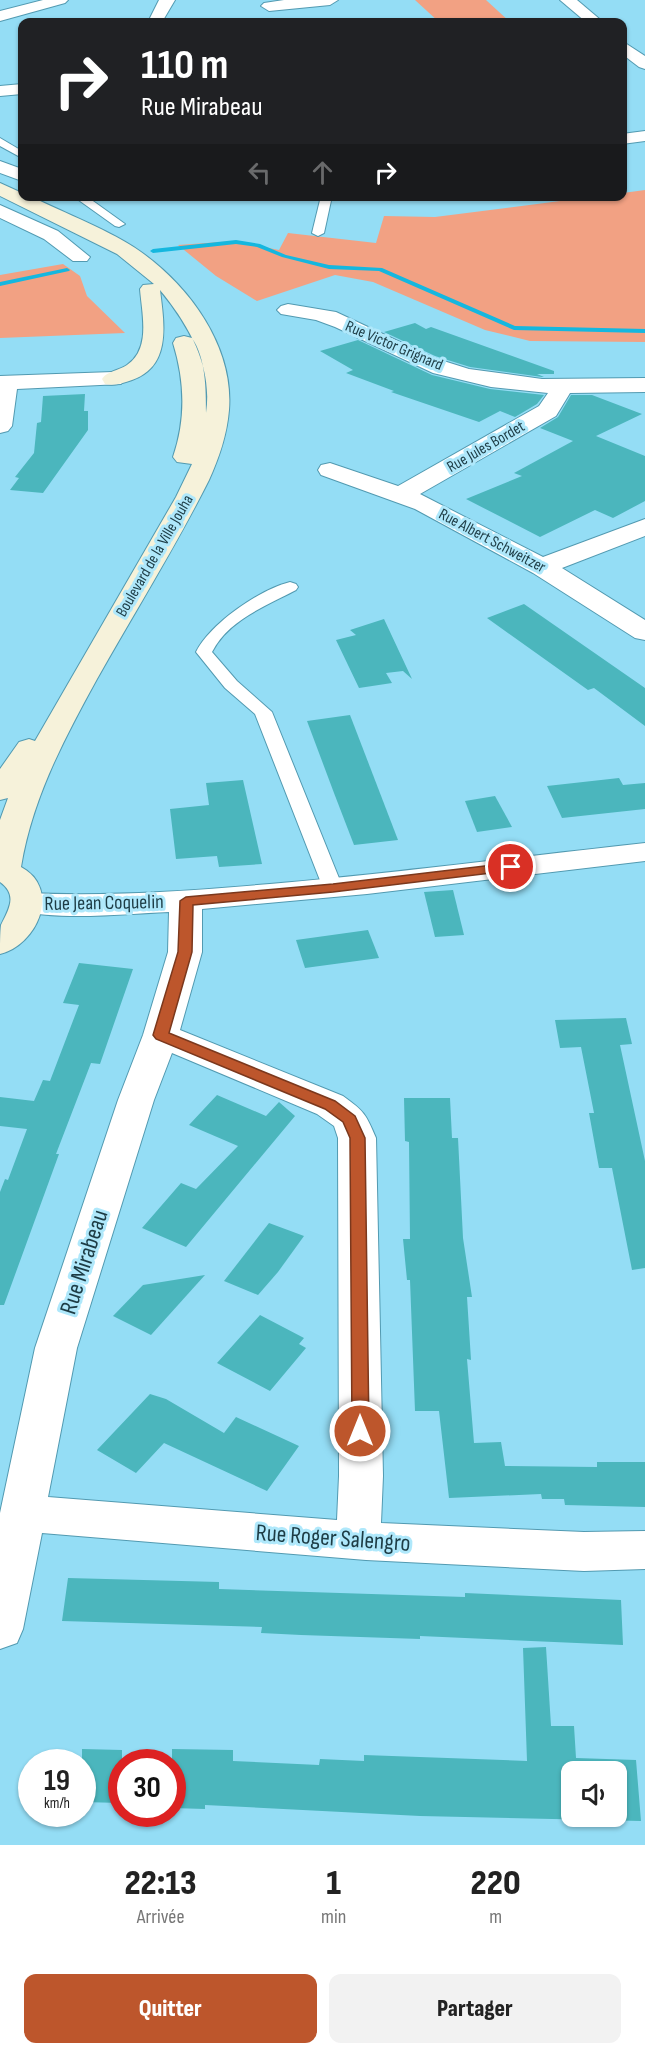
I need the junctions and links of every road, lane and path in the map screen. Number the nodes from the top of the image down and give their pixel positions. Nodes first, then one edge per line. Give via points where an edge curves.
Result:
1 (60, 0) edge
2 (166, 0) edge
3 (330, 0) edge
4 (568, 0) edge
5 (266, 3) edge
6 (0, 16) edge
7 (157, 18) edge
8 (283, 18) edge
9 (590, 18) edge
10 (627, 50) edge
11 (645, 64) edge
12 (18, 89) edge
13 (0, 91) edge
14 (645, 136) edge
15 (627, 138) edge
16 (0, 141) edge
17 (18, 152) edge
18 (0, 166) edge
19 (18, 174) edge
20 (0, 189) edge
21 (18, 198) edge
22 (24, 201) edge
23 (85, 201) edge
24 (326, 201) edge
25 (4, 215) edge
26 (119, 224) dead end
27 (318, 233) dead end
28 (120, 254) junction
29 (80, 257) dead end
30 (150, 289) junction
31 (288, 310) dead end
32 (113, 379) joint
33 (3, 383) edge
34 (645, 385) edge
35 (563, 387) junction
36 (0, 426) edge
37 (330, 470) dead end
38 (399, 496) junction
39 (645, 527) edge
40 (542, 567) junction
41 (290, 587) dead end
42 (645, 632) edge
43 (0, 791) edge
44 (645, 852) edge
45 (2, 870) edge
46 (333, 888) junction
47 (186, 901) junction
48 (28, 903) junction
49 (0, 944) edge
50 (161, 1035) junction
51 (22, 1513) junction
52 (358, 1540) junction
53 (645, 1550) edge
54 (0, 1629) edge

1 - 6 street
2 - 7 street
3 - 5 street
4 - 9 street
5 - 8 street
10 - 11 street
12 - 13 street
14 - 15 street
16 - 17 lane
18 - 19 street
20 - 21 main road
22 - 28 main road via 91,234
23 - 26 lane
24 - 27 lane
25 - 29 street via 51,235
28 - 30 main road, Boulevard de la Ville Jouha
28 - 45 main road, Boulevard de la Ville Jouha via 169,286 202,336 218,387 215,429 203,470 187,504 56,726 31,780
30 - 32 main road via 152,352 141,368
30 - 43 main road, Boulevard de la Ville Jouha via 167,311 190,359 195,404 188,450 149,536 43,724
31 - 35 street, Rue Victor Grignard via 327,316 442,368 483,378
32 - 33 street
33 - 36 street
34 - 35 street, Rue Victor Grignard
35 - 38 street, Rue Jules Bordet via 548,411
37 - 38 street, Rue Albert Schweitzer
38 - 40 street, Rue Albert Schweitzer via 424,504
39 - 40 street
40 - 42 street, Rue Albert Schweitzer
41 - 46 lane via 226,624 208,640 204,652 238,693 263,712
44 - 46 street, Rue Jean Coquelin
45 - 48 main road via 25,890
46 - 47 street, Rue Jean Coquelin
47 - 48 street, Rue Jean Coquelin
47 - 50 street, Rue Mirabeau via 185,952
48 - 49 main road via 25,918
50 - 51 street, Rue Mirabeau via 136,1100 56,1348
50 - 52 street via 330,1105 350,1119 357,1138 361,1476
51 - 52 street, Rue Roger Salengro
51 - 54 street, Rue Mirabeau
52 - 53 street, Rue Roger Salengro

